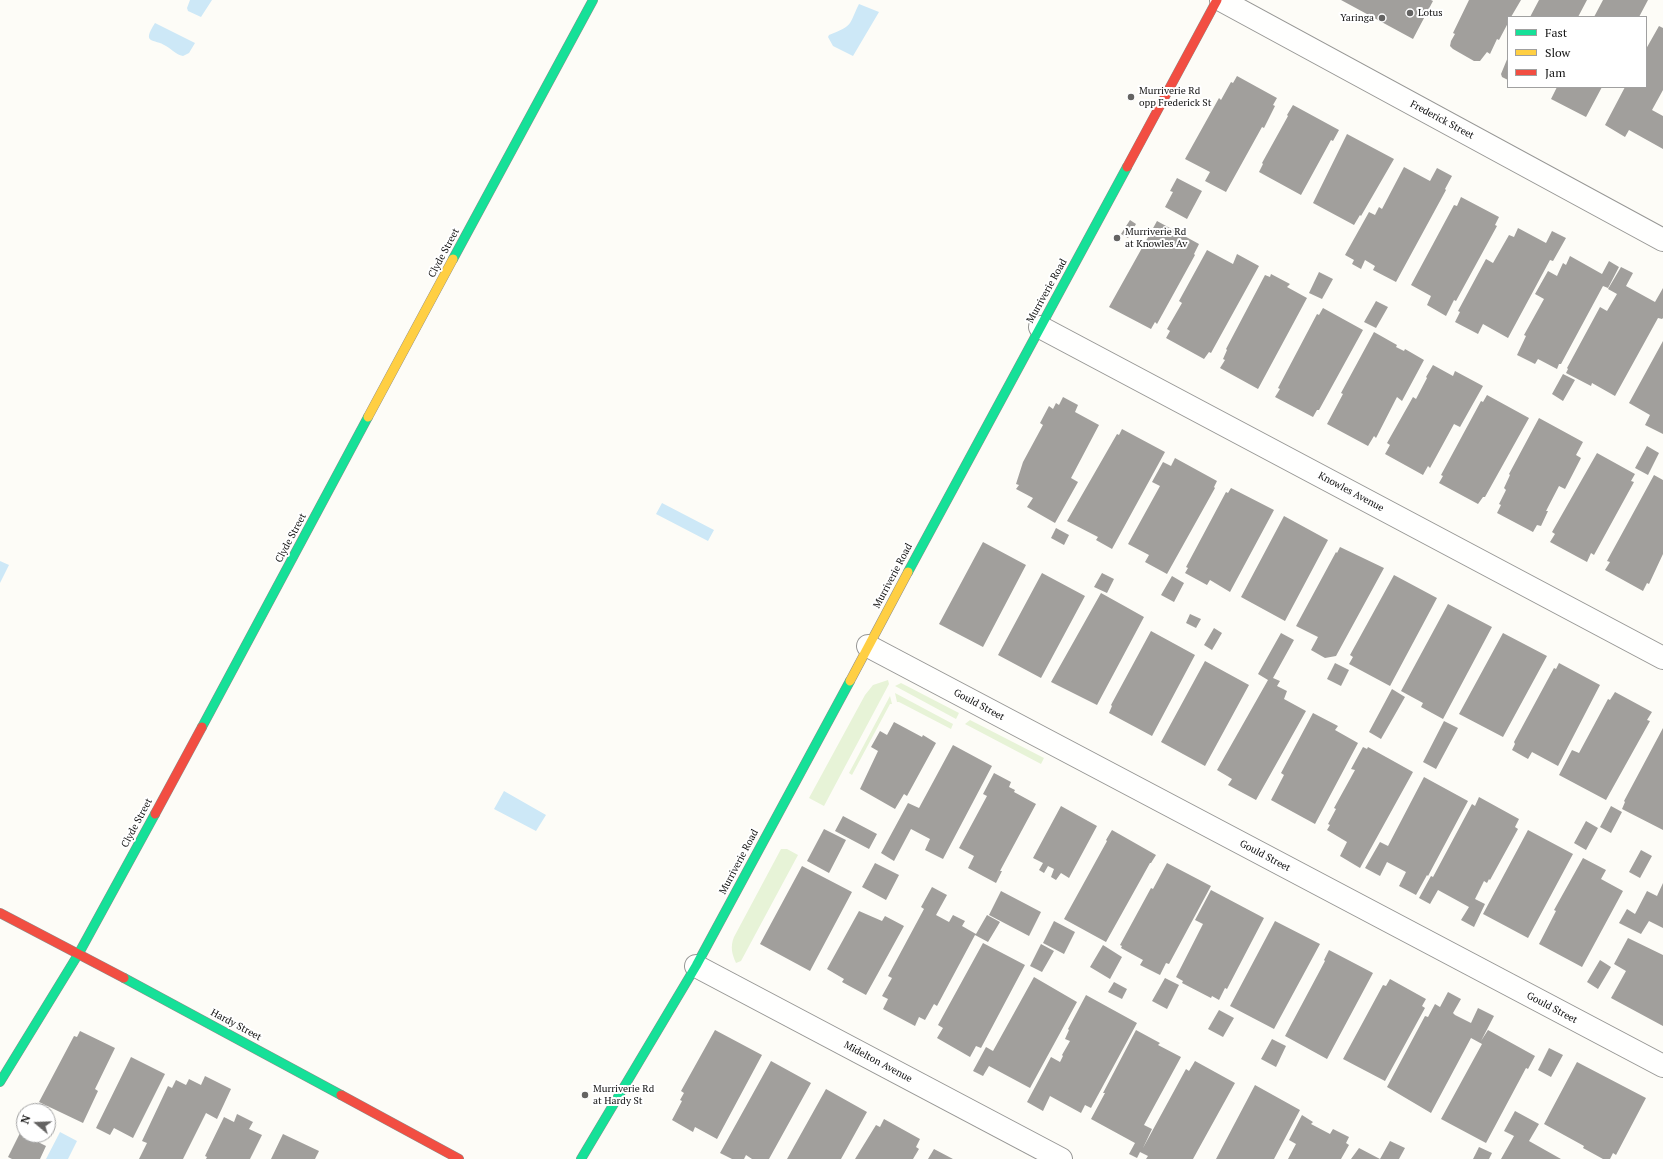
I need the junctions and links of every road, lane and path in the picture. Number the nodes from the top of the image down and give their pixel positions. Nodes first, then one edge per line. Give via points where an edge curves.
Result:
1 (593, 0) edge
2 (1217, 0) edge
3 (1221, 0) edge
4 (1663, 240) edge
5 (1040, 327) junction
6 (868, 646) junction
7 (1663, 658) edge
8 (0, 914) edge
9 (79, 953) junction
10 (696, 966) junction
11 (1663, 1066) edge
12 (0, 1082) edge
13 (459, 1159) edge
14 (581, 1159) edge
15 (1061, 1159) edge

1 - 9 street, Clyde Street
2 - 5 street, Murriverie Road
3 - 4 street, Frederick Street
5 - 6 street, Murriverie Road
5 - 7 street, Knowles Avenue
6 - 10 street, Murriverie Road
6 - 11 street, Gould Street
8 - 9 street, Hardy Street
9 - 12 street, Clyde Street
9 - 13 street, Hardy Street
10 - 14 street, Murriverie Road
10 - 15 street, Midelton Avenue

